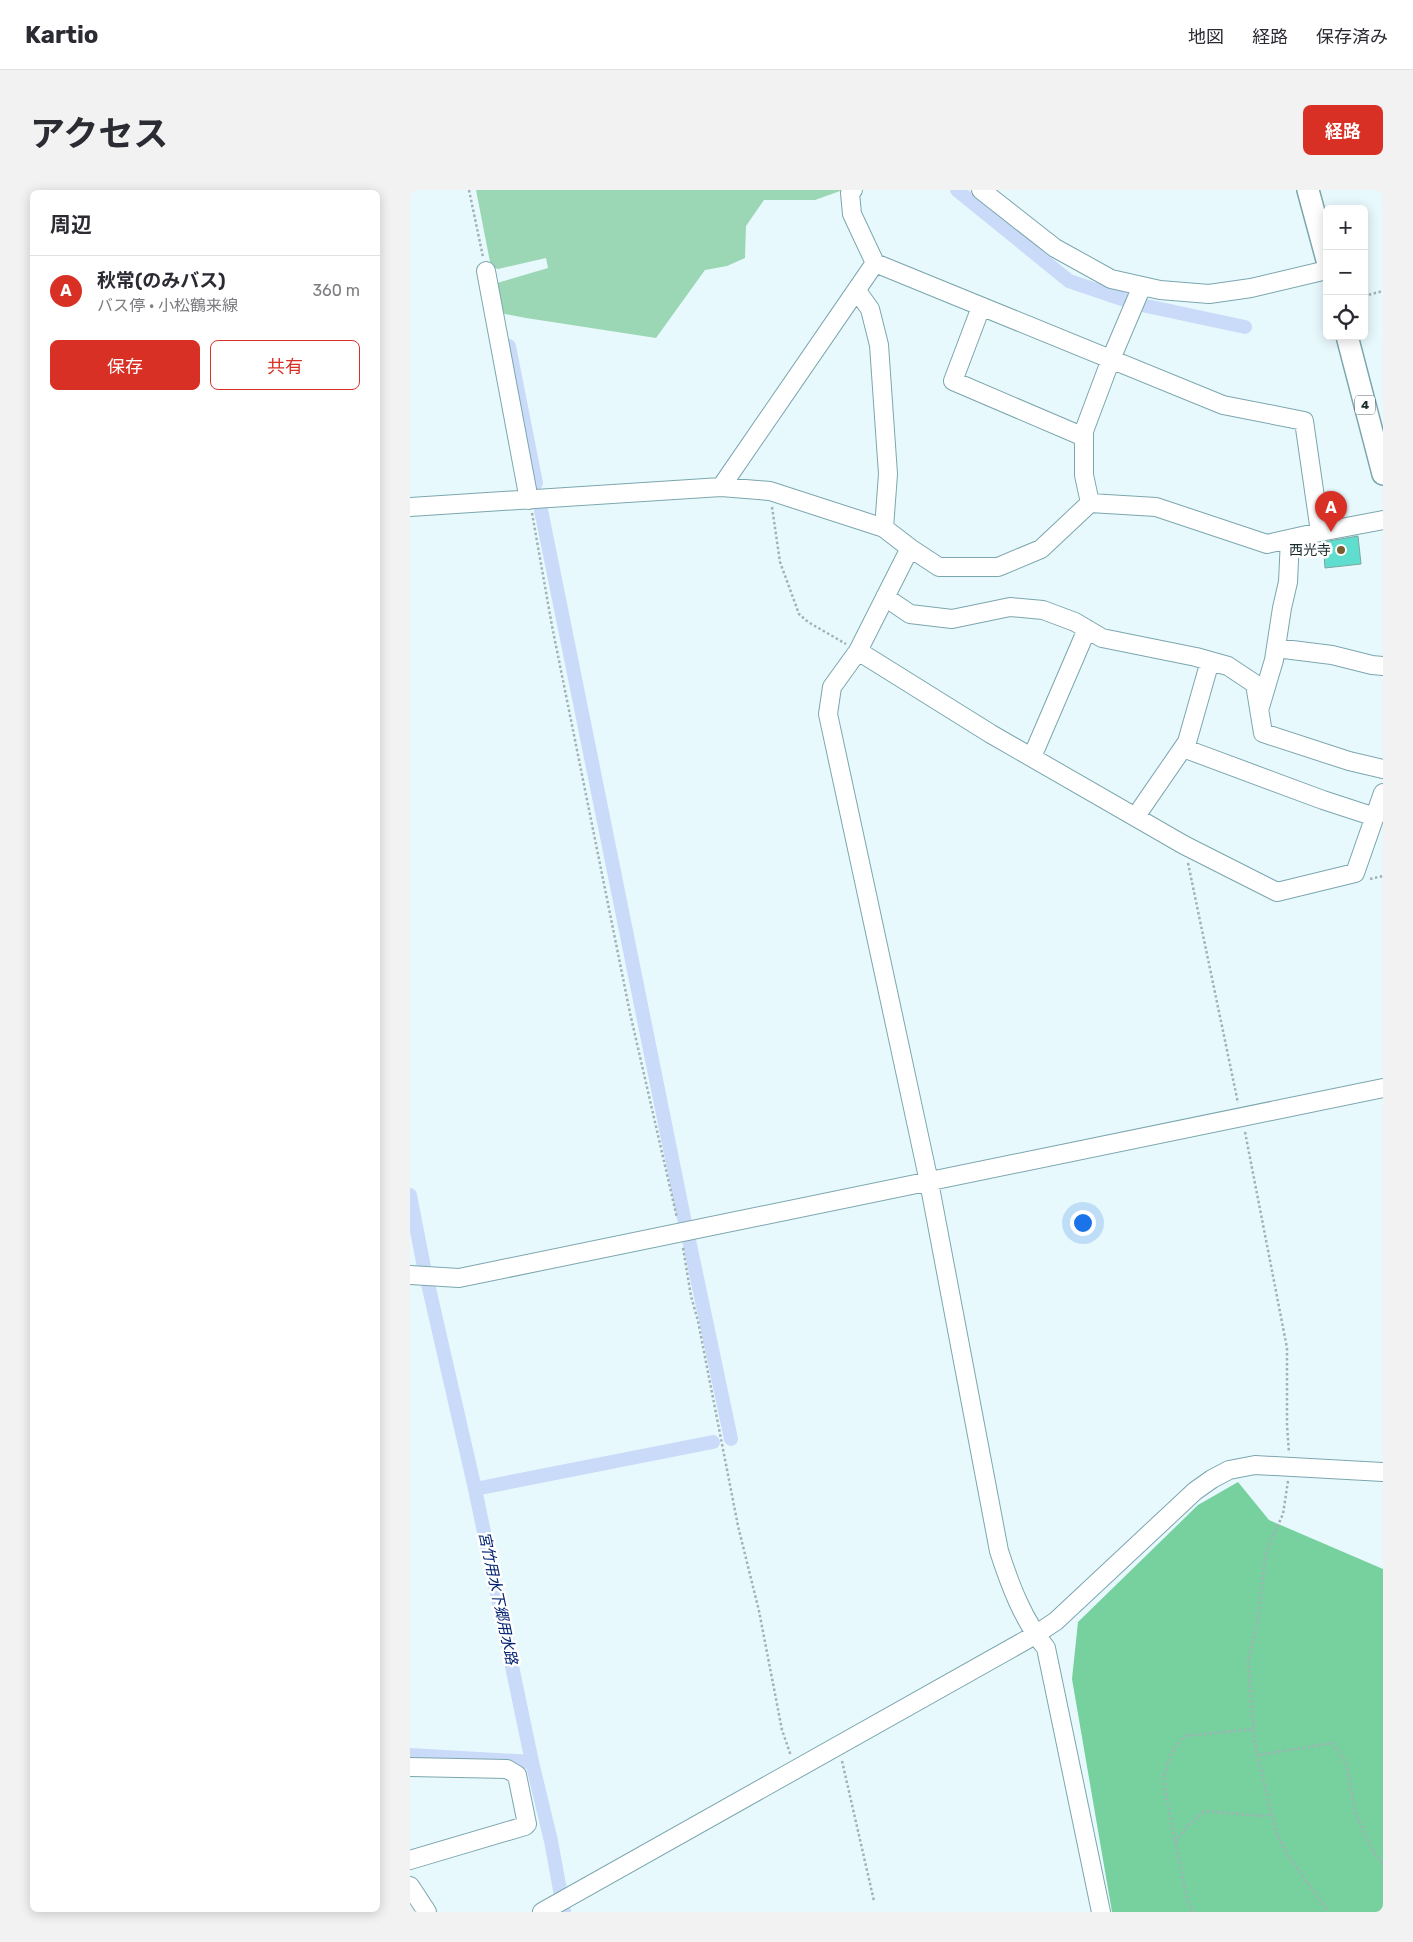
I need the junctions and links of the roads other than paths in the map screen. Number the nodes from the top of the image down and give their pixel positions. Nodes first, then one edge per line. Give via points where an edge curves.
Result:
1 (853, 190) edge
2 (981, 190) edge
3 (1308, 190) edge
4 (1324, 250) edge
5 (875, 263) junction
6 (486, 271) road end
7 (1323, 271) edge
8 (1142, 286) junction
9 (857, 291) junction
10 (981, 307) junction
11 (1348, 340) edge
12 (1111, 359) junction
13 (1084, 437) junction
14 (1383, 474) edge
15 (721, 487) junction
16 (529, 500) junction
17 (1090, 503) junction
18 (410, 507) edge
19 (1383, 520) edge
20 (884, 528) junction
21 (1320, 532) junction
22 (1290, 539) junction
23 (910, 548) junction
24 (886, 597) junction
25 (1087, 629) junction
26 (1276, 648) junction
27 (858, 651) junction
28 (1210, 661) junction
29 (1383, 666) edge
30 (1259, 710) junction
31 (1182, 748) junction
32 (1032, 757) junction
33 (1383, 769) edge
34 (1383, 793) edge
35 (1136, 816) junction
36 (1375, 817) junction
37 (1383, 1088) edge
38 (929, 1182) junction
39 (410, 1275) edge
40 (1383, 1472) edge
41 (1035, 1635) junction
42 (410, 1767) edge
43 (410, 1860) edge
44 (410, 1886) edge
45 (547, 1910) edge
46 (427, 1912) edge
47 (1101, 1912) edge

1 - 5 street via 850,193 852,214
2 - 8 street via 1055,248 1111,279
3 - 4 main road
5 - 9 street
5 - 10 street
6 - 16 street
7 - 8 street via 1209,294
8 - 12 street
9 - 15 street
9 - 20 street via 870,309 879,345 888,474
10 - 12 street
10 - 13 street via 954,381
11 - 14 main road, 4
12 - 13 street
12 - 21 street via 1223,405 1304,422
13 - 17 street via 1084,475
15 - 16 street
15 - 20 street via 770,491
16 - 18 street
17 - 22 street via 1156,507 1267,544
17 - 23 street via 1041,549 998,567 939,567
19 - 21 street
20 - 23 street
21 - 22 street
22 - 26 street via 1288,582
23 - 24 street
24 - 25 street via 910,614 952,619 1010,607 1043,610
24 - 27 street
25 - 28 street via 1102,638
25 - 32 street
26 - 29 street
26 - 30 street
27 - 32 street
27 - 38 street via 832,687 828,714
28 - 30 street via 1228,666 1255,684
28 - 31 street via 1187,742
30 - 33 street via 1264,733
31 - 35 street
31 - 36 street
32 - 35 street
34 - 36 street
35 - 36 street via 1184,845 1277,892 1355,873
37 - 38 street
38 - 39 street via 459,1278
38 - 41 street via 999,1551 1010,1585
40 - 41 street via 1290,1466 1242,1466 1229,1470 1212,1479 1172,1511 1056,1621
41 - 45 street
41 - 47 street via 1046,1648
42 - 43 street via 507,1769 517,1775 527,1824
44 - 46 street

